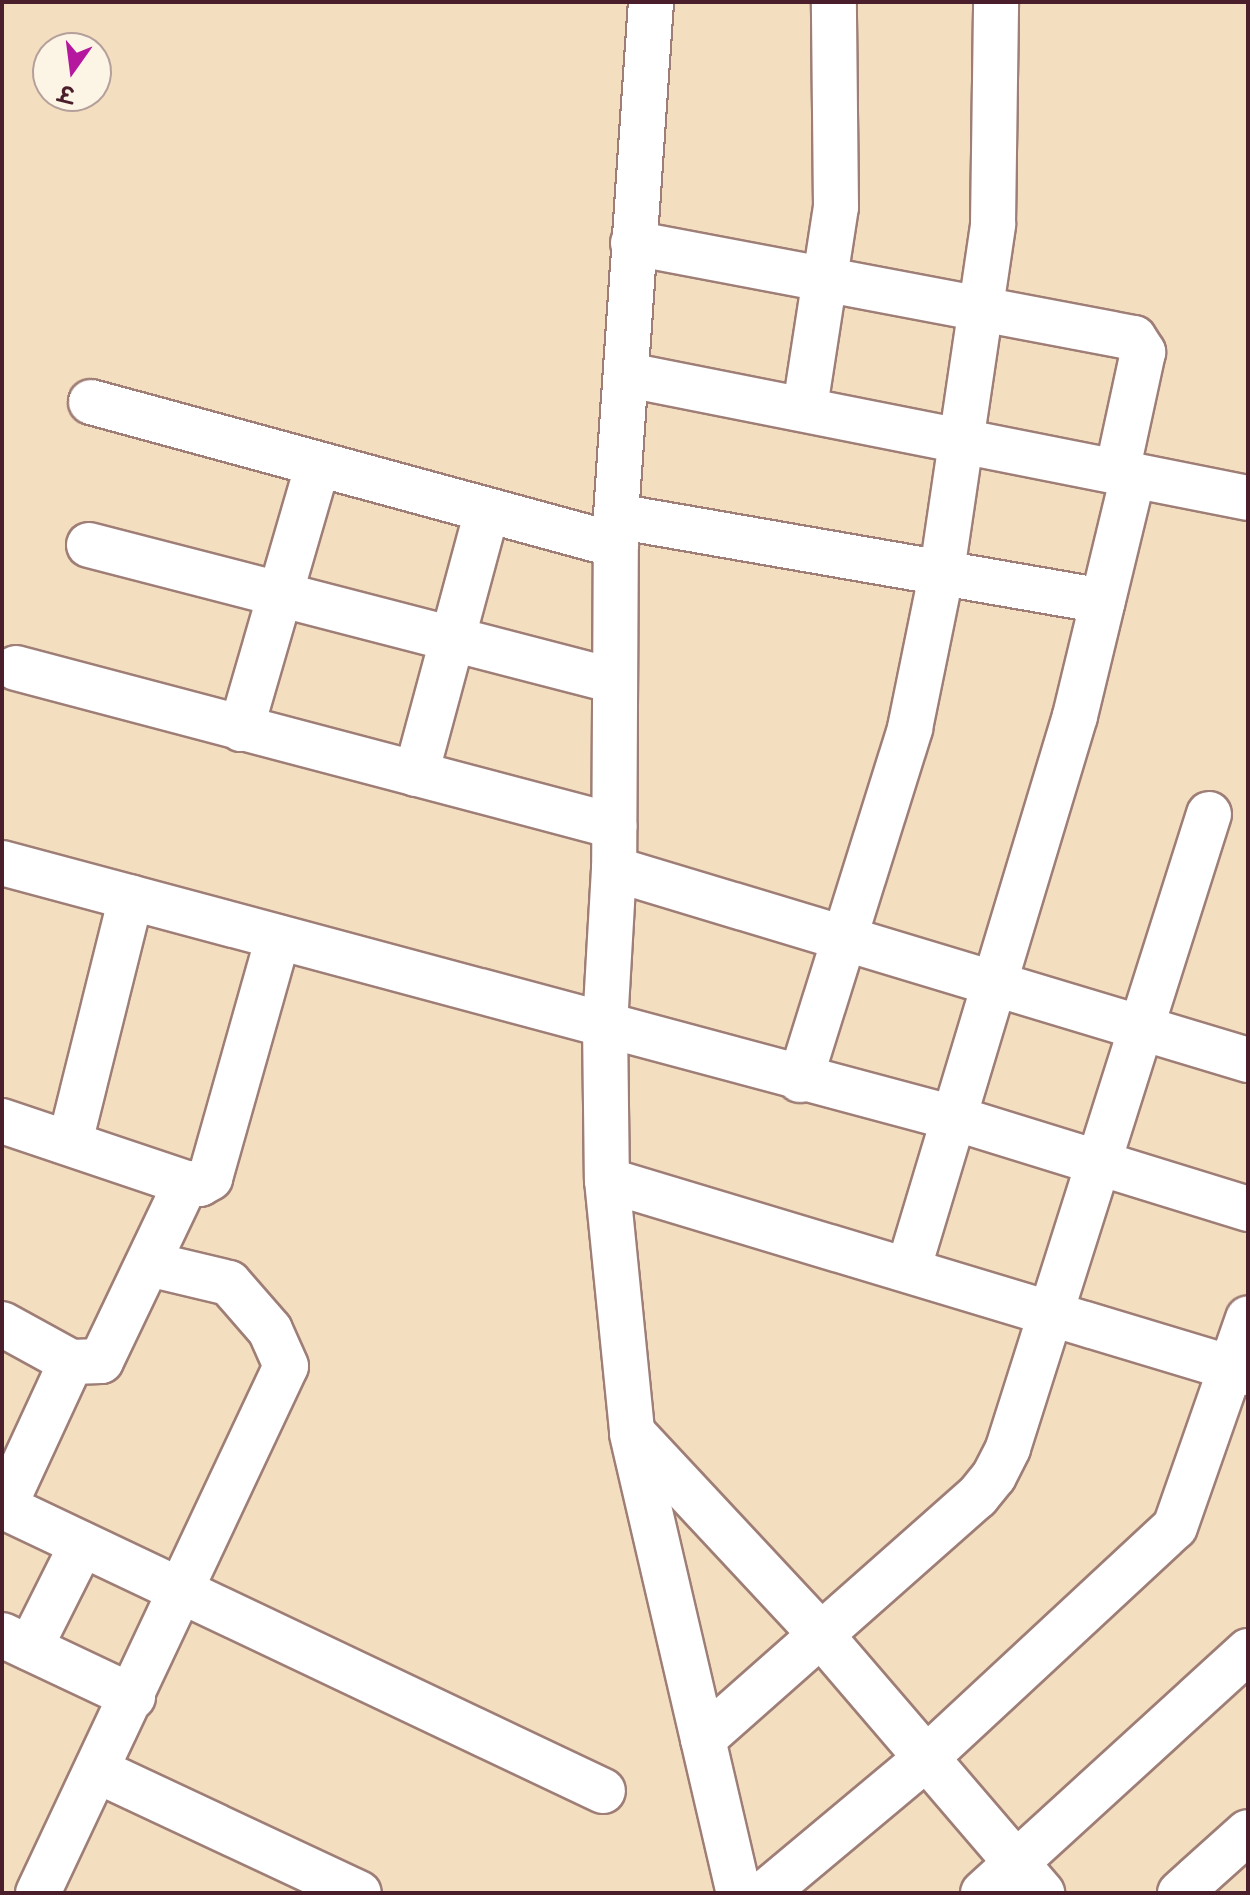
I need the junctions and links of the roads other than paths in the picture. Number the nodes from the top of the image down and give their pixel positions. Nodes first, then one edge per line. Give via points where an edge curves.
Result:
1 (651, 2) edge
2 (834, 2) edge
3 (996, 2) edge
4 (633, 243) junction
5 (825, 279) junction
6 (983, 306) junction
7 (628, 375) junction
8 (91, 402) dead end
9 (805, 407) junction
10 (964, 443) junction
11 (317, 467) junction
12 (1125, 474) junction
13 (1246, 490) edge
14 (487, 511) junction
15 (616, 530) junction
16 (89, 545) dead end
17 (942, 571) junction
18 (278, 598) junction
19 (1103, 601) junction
20 (451, 641) junction
21 (16, 668) dead end
22 (615, 681) junction
23 (241, 729) junction
24 (416, 774) junction
25 (1209, 814) dead end
26 (614, 826) junction
27 (2, 863) edge
28 (614, 869) junction
29 (131, 898) junction
30 (848, 936) junction
31 (278, 937) junction
32 (993, 982) junction
33 (605, 1024) junction
34 (1138, 1027) junction
35 (1248, 1060) edge
36 (800, 1080) junction
37 (954, 1118) junction
38 (2, 1121) edge
39 (70, 1142) junction
40 (1098, 1163) junction
41 (607, 1180) junction
42 (186, 1183) junction
43 (1248, 1208) edge
44 (149, 1264) junction
45 (909, 1267) junction
46 (1050, 1311) junction
47 (1248, 1318) edge
48 (2, 1324) edge
49 (71, 1362) junction
50 (1240, 1371) edge
51 (632, 1432) junction
52 (3, 1506) edge
53 (82, 1544) junction
54 (183, 1592) junction
55 (821, 1635) junction
56 (16, 1642) edge
57 (1248, 1651) edge
58 (133, 1697) junction
59 (703, 1739) junction
60 (925, 1759) junction
61 (98, 1771) junction
62 (603, 1791) dead end
63 (1248, 1832) edge
64 (1028, 1879) edge
65 (38, 1893) edge
66 (359, 1893) edge
67 (739, 1893) edge
68 (765, 1893) edge
69 (983, 1893) edge
70 (1180, 1893) edge

1 - 4 street
2 - 5 street via 838,145
3 - 6 street via 993,210
4 - 5 street
4 - 7 street
5 - 6 street
5 - 9 street
6 - 10 street
6 - 12 street via 1142,343
7 - 9 street
7 - 15 street
8 - 11 street
9 - 10 street
10 - 12 street
10 - 17 street
11 - 14 street
11 - 18 street
12 - 13 street
12 - 19 street
14 - 15 street
14 - 20 street
15 - 17 street
15 - 22 street
16 - 18 street
17 - 19 street
17 - 30 street via 910,728
18 - 20 street
18 - 23 street
19 - 32 street via 1075,716
20 - 22 street
20 - 24 street
21 - 23 street
22 - 26 street
23 - 24 street
24 - 26 street
25 - 34 street
26 - 28 street
27 - 29 street
28 - 30 street
28 - 33 street
29 - 31 street
29 - 39 street
30 - 32 street
30 - 36 street
31 - 33 street
31 - 42 street via 217,1164 210,1178
32 - 34 street
32 - 37 street
33 - 36 street
33 - 41 street
34 - 35 street
34 - 40 street
36 - 37 street
37 - 40 street
37 - 45 street
38 - 39 street
39 - 42 street
40 - 43 street
40 - 46 street
41 - 45 street
41 - 51 street
42 - 44 street
44 - 49 street via 101,1361
44 - 54 street via 229,1283 270,1330 286,1366
45 - 46 street
46 - 50 street
46 - 55 street via 994,1476
47 - 50 street
48 - 49 street
49 - 52 street
50 - 60 street via 1175,1527
51 - 55 street
51 - 59 street
52 - 53 street
53 - 54 street
53 - 56 street
54 - 58 street
54 - 62 street
55 - 59 street
55 - 60 street
56 - 58 street
57 - 64 street
58 - 61 street
59 - 67 street
60 - 64 street
60 - 68 street
61 - 65 street
61 - 66 street
63 - 70 street
64 - 69 street

